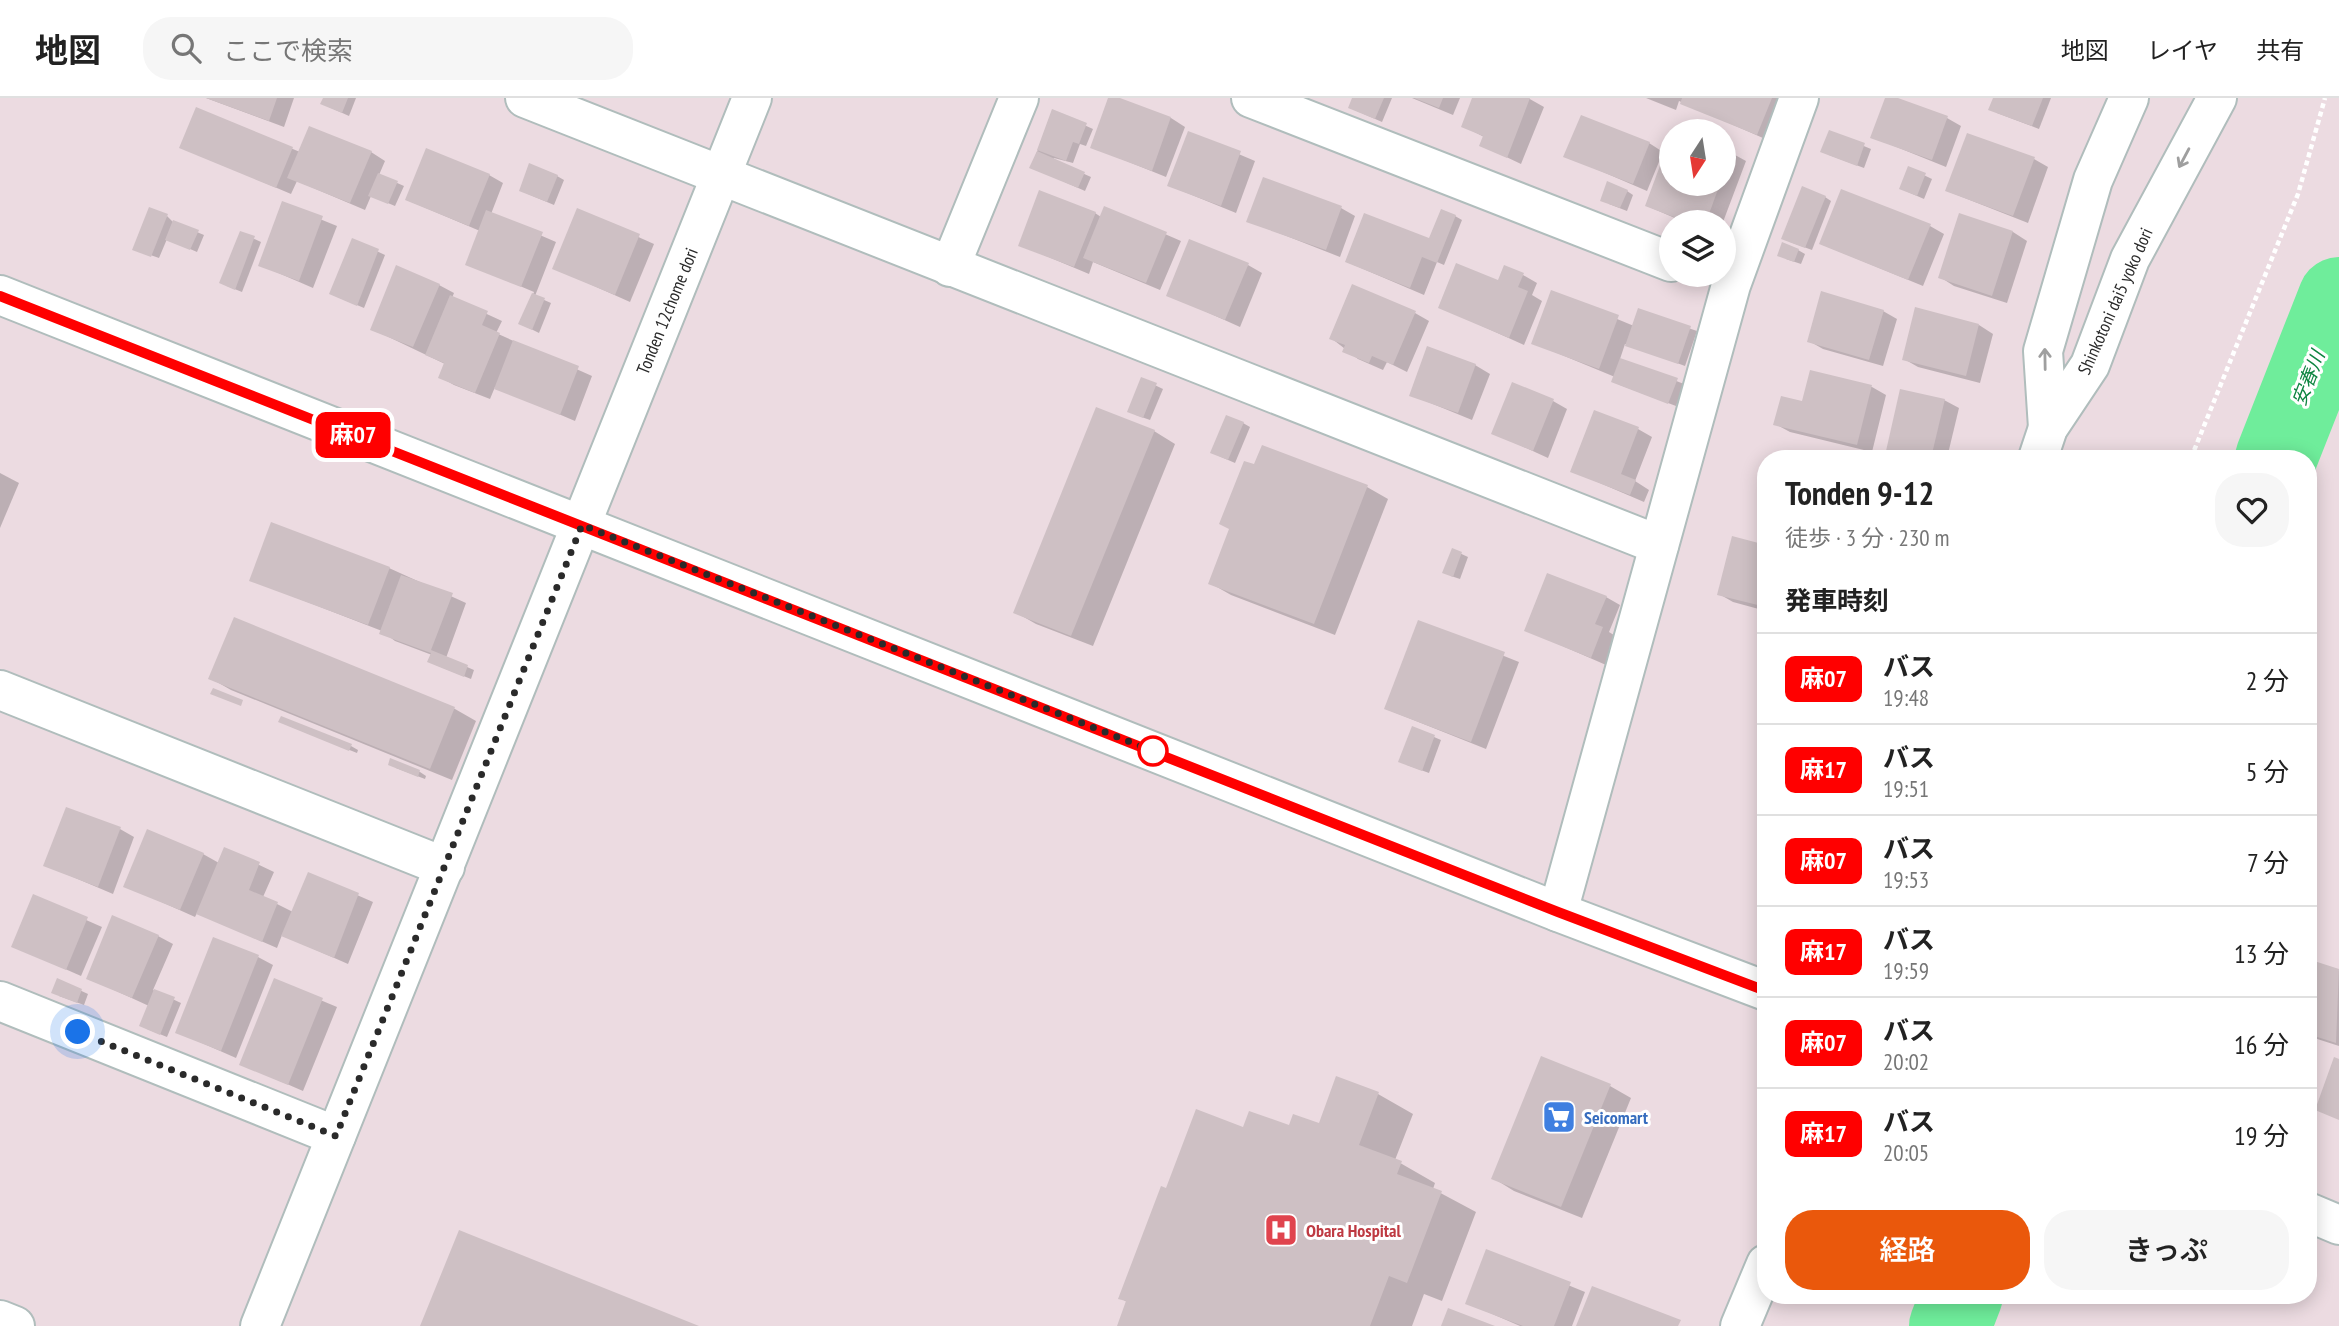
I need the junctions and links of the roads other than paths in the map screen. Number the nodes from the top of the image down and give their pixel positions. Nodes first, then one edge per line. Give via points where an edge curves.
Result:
1 (525, 98) edge
2 (752, 98) edge
3 (1019, 98) edge
4 (1251, 98) edge
5 (1799, 98) edge
6 (2129, 98) edge
7 (2217, 98) edge
8 (721, 176) junction
9 (1736, 240) edge
10 (1659, 257) edge
11 (950, 267) junction
12 (1716, 287) edge
13 (0, 296) edge
14 (2043, 443) edge
15 (582, 525) junction
16 (1659, 545) junction
17 (0, 690) edge
18 (446, 867) junction
19 (1558, 912) junction
20 (1757, 988) edge
21 (0, 1000) edge
22 (336, 1136) junction
23 (2317, 1216) edge
24 (2339, 1225) edge
25 (1757, 1285) edge
26 (0, 1320) edge
27 (15, 1326) edge
28 (260, 1326) edge
29 (1740, 1326) edge

1 - 8 street
2 - 8 street, Tonden 12chome dori
3 - 11 street
4 - 10 street
5 - 9 street
14 -> 6 street, Shinkotoni dai5 yoko dori via 2043,351 2093,180
7 -> 14 street, Shinkotoni dai5 yoko dori via 2130,259 2090,365
8 - 11 street
8 - 15 street, Tonden 12chome dori
11 - 16 street
12 - 16 street
13 - 15 street
15 - 18 street, Tonden 12chome dori
15 - 19 street
16 - 19 street
17 - 18 street
18 - 22 street, Tonden 12chome dori
19 - 20 street
21 - 22 street
22 - 28 street, Tonden 12chome dori
23 - 24 street
25 - 29 street
26 - 27 street

